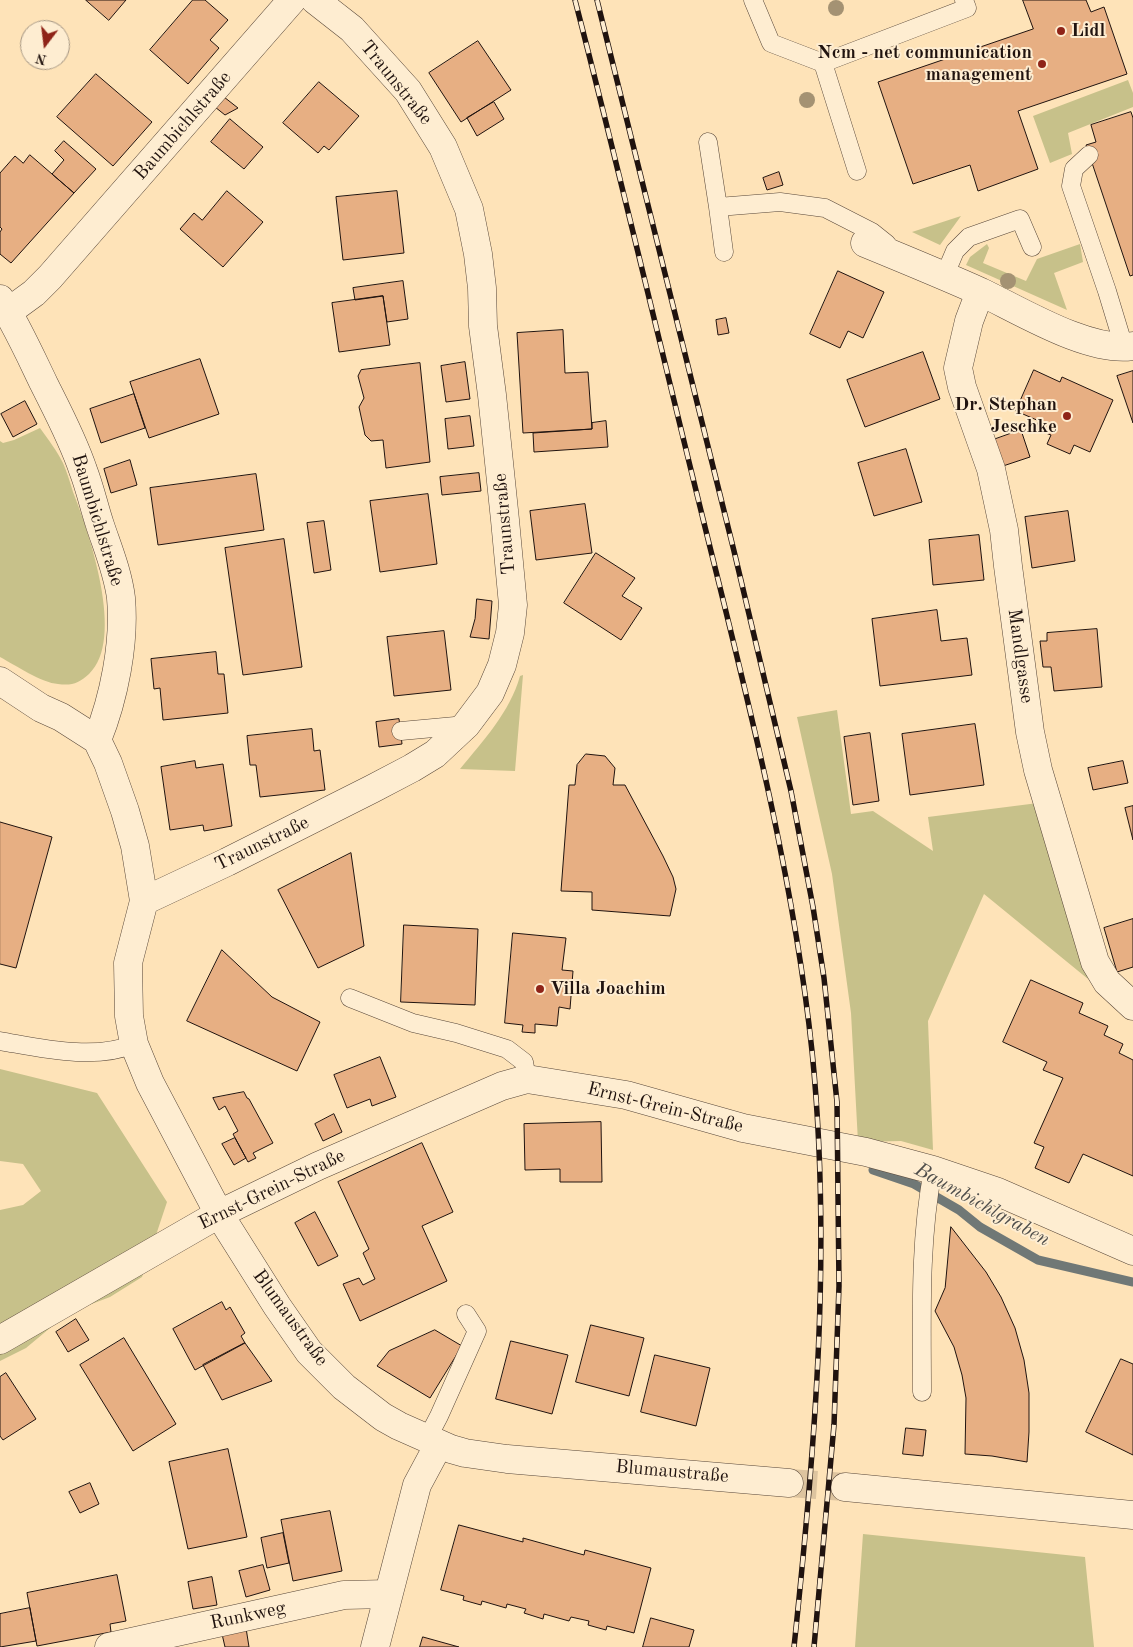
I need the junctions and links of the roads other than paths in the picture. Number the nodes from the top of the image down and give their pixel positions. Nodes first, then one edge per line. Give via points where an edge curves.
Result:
1 (292, 0) edge
2 (314, 0) edge
3 (753, 0) edge
4 (964, 0) edge
5 (823, 63) junction
6 (708, 142) dead end
7 (1089, 154) dead end
8 (857, 171) dead end
9 (718, 207) junction
10 (865, 243) dead end
11 (1032, 247) dead end
12 (724, 252) dead end
13 (909, 262) junction
14 (944, 277) junction
15 (980, 292) junction
16 (4, 306) edge
17 (1129, 346) edge
18 (0, 682) edge
19 (466, 725) junction
20 (401, 731) dead end
21 (97, 740) junction
22 (144, 901) junction
23 (350, 998) dead end
24 (1133, 1006) edge
25 (0, 1041) edge
26 (134, 1044) junction
27 (527, 1080) junction
28 (932, 1174) junction
29 (219, 1214) junction
30 (1133, 1251) edge
31 (466, 1314) dead end
32 (0, 1340) edge
33 (922, 1392) dead end
34 (433, 1441) junction
35 (789, 1483) tunnel mouth
36 (845, 1487) tunnel mouth
37 (1133, 1515) edge
38 (388, 1594) junction
39 (109, 1647) edge
40 (375, 1647) edge

1 - 16 street, Baumbichlstraße via 50,277 34,293
2 - 19 street, Traunstraße via 352,29 408,92 444,147 469,209 482,288 483,326 513,616 497,678
3 - 5 lane via 771,43
4 - 5 lane via 967,8
5 - 8 lane
6 - 9 lane
7 - 17 lane via 1074,169 1071,186
9 - 12 lane
9 - 13 lane via 780,202 825,208 872,232
10 - 13 street
11 - 14 lane via 1020,219 969,236 955,251
13 - 14 street
14 - 15 street
15 - 17 street via 1078,337
15 - 24 street, Mandlgasse via 968,321 958,368 991,469 1004,530 1030,732 1038,770 1095,962 1107,982
16 - 21 street, Baumbichlstraße via 61,417 83,470 113,561 121,598 121,630 114,686
18 - 21 street
19 - 20 lane
19 - 22 street, Traunstraße via 435,754 412,768
21 - 22 street via 125,811 135,846
22 - 26 street, Blumaustraße via 128,963 129,1016
23 - 27 lane via 413,1023 507,1049 524,1062
25 - 26 lane via 78,1051 112,1050
26 - 29 street, Blumaustraße via 150,1083
27 - 28 street, Ernst-Grein-Straße via 626,1095 743,1128 866,1152
27 - 29 street, Ernst-Grein-Straße via 502,1086 348,1153
28 - 30 street, Ernst-Grein-Straße via 998,1192
28 - 33 lane via 923,1242
29 - 32 street, Ernst-Grein-Straße
29 - 34 street, Blumaustraße via 309,1352 361,1402 398,1426
31 - 34 lane via 477,1331 439,1416
34 - 35 street, Blumaustraße via 465,1453 507,1459
34 - 38 street via 417,1485
36 - 37 street
38 - 39 street, Runkweg via 344,1595
38 - 40 street

